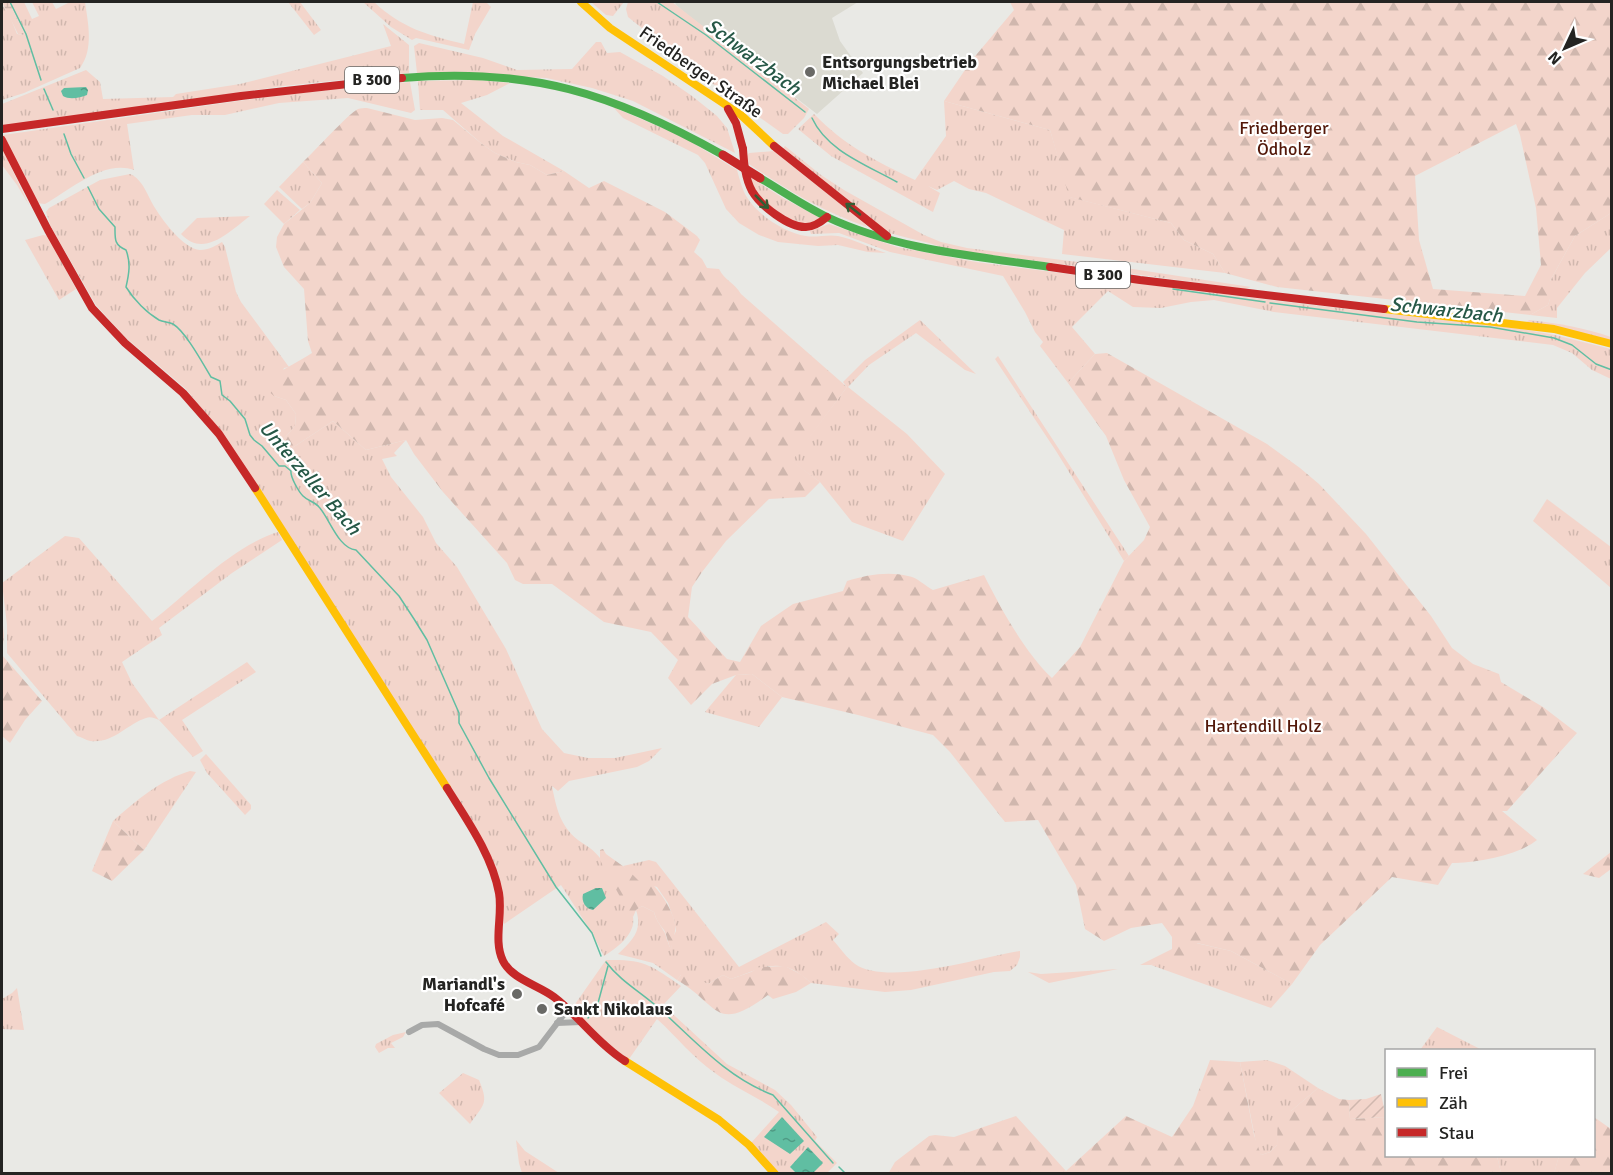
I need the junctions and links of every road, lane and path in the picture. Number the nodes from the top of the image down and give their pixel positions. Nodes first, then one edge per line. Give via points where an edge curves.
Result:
1 (581, 2) edge
2 (722, 102) junction
3 (5, 129) edge
4 (2, 140) edge
5 (827, 217) junction
6 (900, 243) junction
7 (1611, 344) edge
8 (568, 1009) junction
9 (581, 1022) junction
10 (557, 1023) junction
11 (409, 1032) dead end
12 (775, 1173) edge

1 - 2 main road, Friedberger Straße via 610,28
2 -> 5 main road via 736,123 752,191 768,209 801,227
6 -> 2 main road, Friedberger Straße via 873,226
3 - 5 main road, B 300, bridge via 392,78 477,75 547,83 658,119
4 - 8 main road via 92,308 125,343 183,393 219,434 454,799 492,870 501,906 498,942 504,966
5 - 6 main road, B 300
6 - 7 main road, B 300 via 1140,280 1554,329
8 - 9 main road
8 - 10 street
9 - 10 street
9 - 12 main road via 620,1058 719,1120
10 - 11 street via 539,1047 518,1056 484,1049 438,1023

